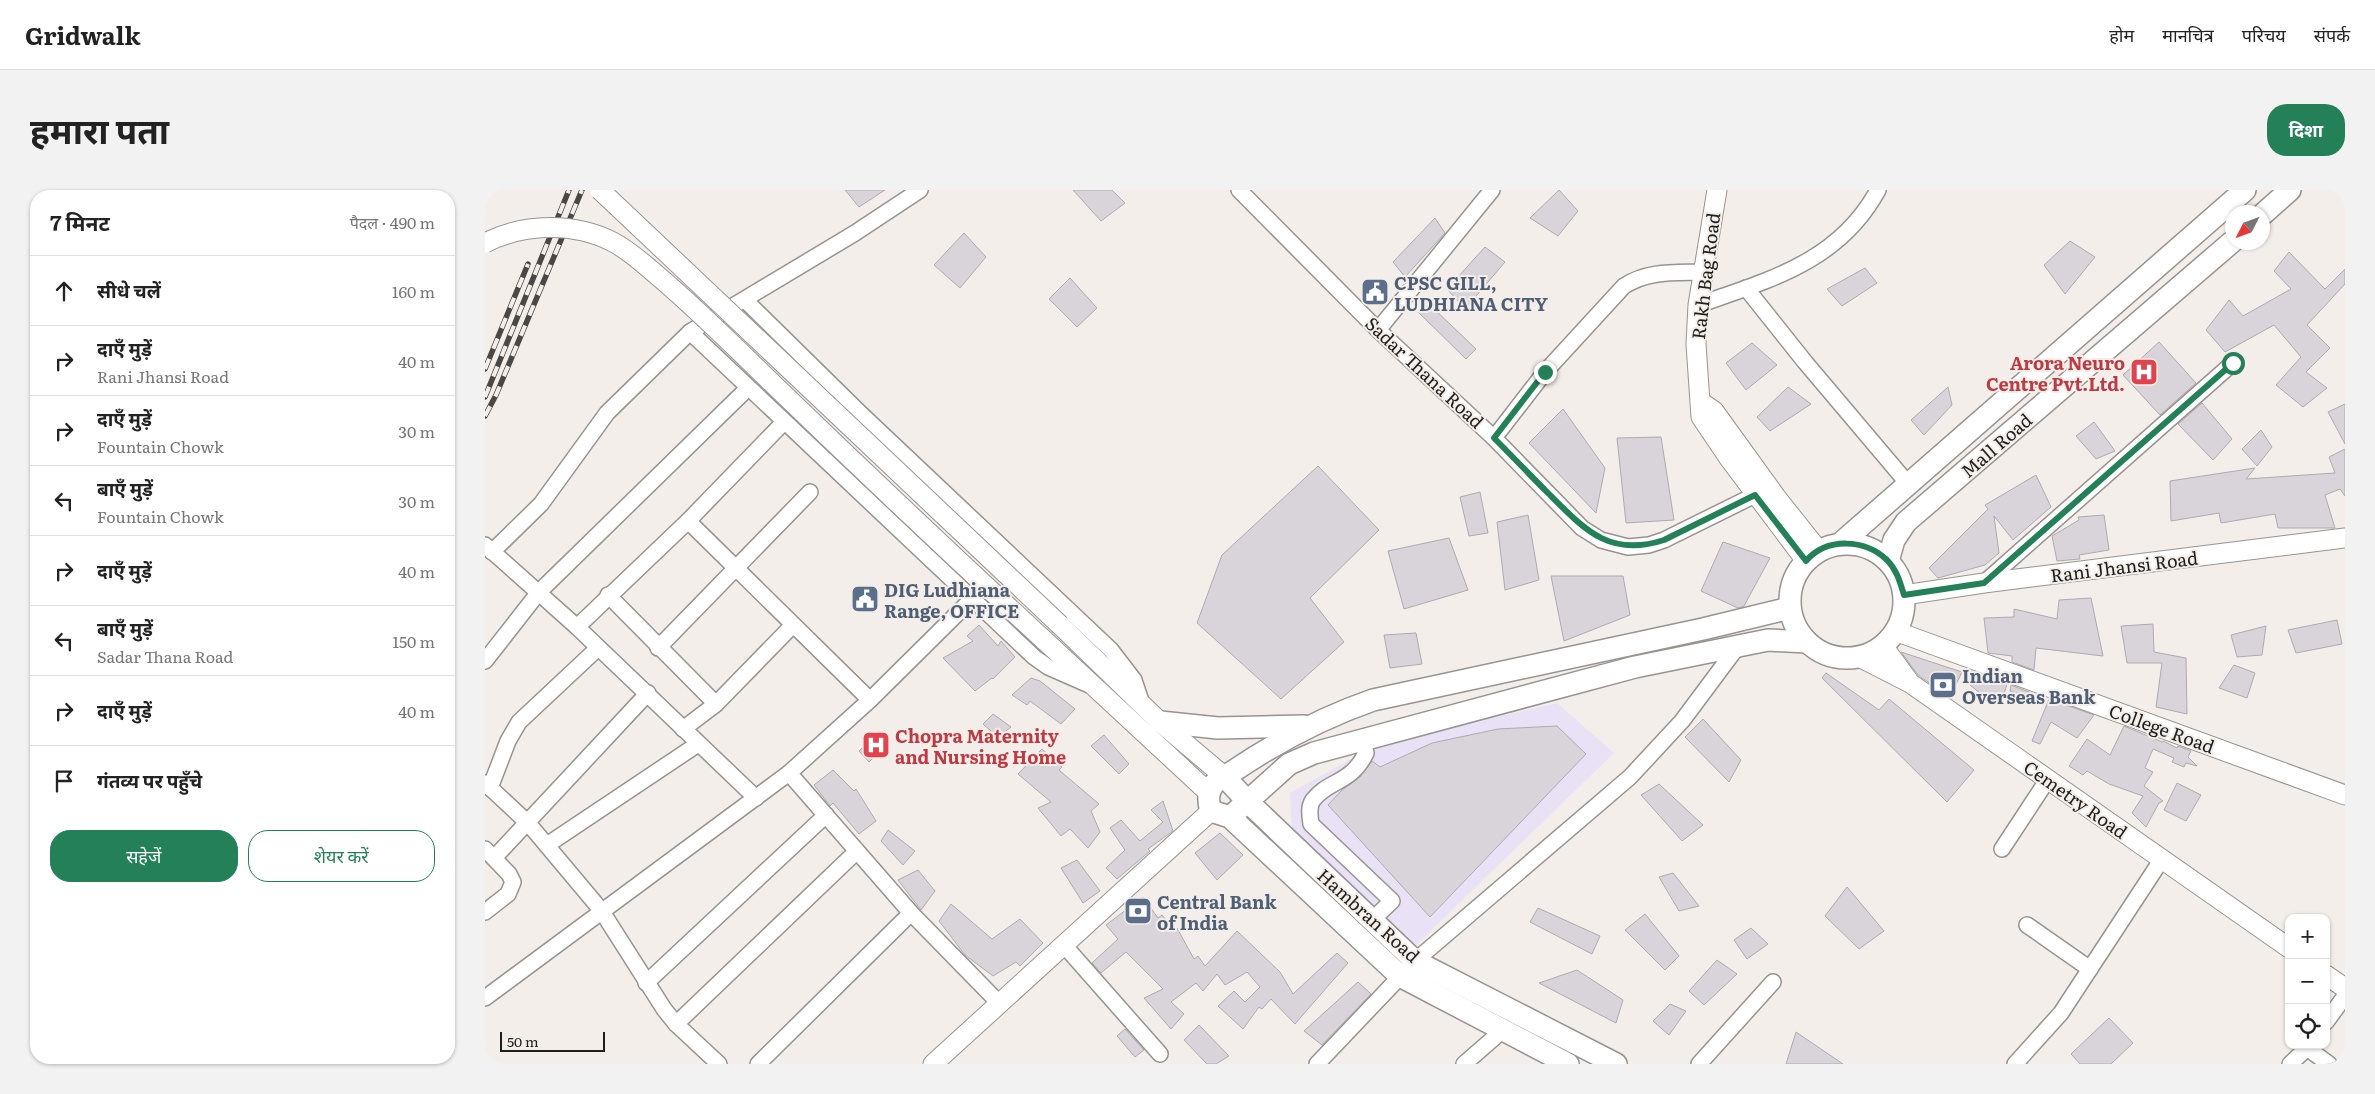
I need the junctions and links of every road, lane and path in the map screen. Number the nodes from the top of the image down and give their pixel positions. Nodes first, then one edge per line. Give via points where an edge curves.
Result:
1 (600, 190) edge
2 (920, 190) edge
3 (1239, 190) edge
4 (1492, 190) edge
5 (1717, 190) edge
6 (1878, 190) edge
7 (2245, 190) edge
8 (2290, 190) edge
9 (2270, 208) edge
10 (485, 243) edge
11 (2225, 248) edge
12 (1704, 272) junction
13 (1745, 288) junction
14 (742, 302) junction
15 (1698, 305) junction
16 (1378, 330) junction
17 (690, 332) junction
18 (2233, 363) dead end
19 (747, 389) junction
20 (1701, 402) junction
21 (784, 422) junction
22 (1494, 438) junction
23 (1909, 485) junction
24 (811, 492) dead end
25 (1755, 495) junction
26 (687, 521) junction
27 (2345, 538) edge
28 (1841, 544) junction
29 (489, 548) edge
30 (1812, 556) junction
31 (1888, 561) junction
32 (735, 569) junction
33 (1984, 583) junction
34 (539, 592) junction
35 (608, 595) junction
36 (1904, 595) junction
37 (972, 599) junction
38 (1790, 608) junction
39 (793, 625) junction
40 (577, 627) junction
41 (1889, 639) junction
42 (1807, 642) junction
43 (1738, 646) junction
44 (598, 648) junction
45 (658, 648) junction
46 (1859, 657) junction
47 (485, 661) edge
48 (1910, 683) junction
49 (1099, 689) junction
50 (647, 693) junction
51 (870, 700) junction
52 (716, 704) junction
53 (1143, 707) junction
54 (1160, 722) junction
55 (1316, 725) junction
56 (683, 729) junction
57 (1362, 740) junction
58 (697, 744) junction
59 (789, 773) junction
60 (1225, 776) junction
61 (2048, 779) junction
62 (488, 786) edge
63 (2345, 795) edge
64 (756, 798) junction
65 (1247, 801) junction
66 (1217, 807) junction
67 (826, 815) junction
68 (527, 823) junction
69 (547, 846) junction
70 (2002, 849) dead end
71 (857, 851) junction
72 (490, 854) edge
73 (2162, 859) junction
74 (601, 910) junction
75 (485, 912) edge
76 (911, 913) junction
77 (1372, 920) junction
78 (2027, 925) dead end
79 (1063, 944) junction
80 (2285, 945) edge
81 (1415, 961) junction
82 (2090, 969) junction
83 (1400, 976) junction
84 (2330, 977) edge
85 (1773, 982) dead end
86 (646, 984) junction
87 (2345, 988) edge
88 (2345, 996) edge
89 (485, 998) edge
90 (999, 1003) junction
91 (2330, 1017) edge
92 (676, 1024) junction
93 (1503, 1030) junction
94 (2306, 1049) edge
95 (2310, 1049) edge
96 (1160, 1054) dead end
97 (719, 1064) edge
98 (758, 1064) edge
99 (933, 1064) edge
100 (1317, 1064) edge
101 (1464, 1064) edge
102 (1568, 1064) edge
103 (1616, 1064) edge
104 (1699, 1064) edge
105 (2015, 1064) edge
106 (2290, 1064) edge
107 (2329, 1064) edge

1 - 53 street, bridge
2 - 14 street
3 - 16 street, Sadar Thana Road
4 - 16 street
5 - 12 street, Rakh Bag Road
6 - 13 street via 1856,221 1814,258 1789,273
7 - 23 main road, Mall Road
8 - 9 main road
10 - 49 street, bridge via 533,228 559,227 588,232 631,254 687,300 895,502
11 - 31 main road, Mall Road via 1906,522 1894,540
12 - 15 street, Rakh Bag Road
12 - 22 street via 1652,273 1637,277 1624,286 1545,372
13 - 15 street
13 - 23 street
14 - 17 street
14 - 53 street via 1111,650 1134,680
15 - 20 street, Rakh Bag Road via 1696,358
16 - 22 street, Sadar Thana Road
17 - 19 street
17 - 29 street via 607,413 541,504
18 - 33 street
19 - 21 street
19 - 34 street
20 - 25 street, Rakh Bag Road via 1703,421
20 - 30 street via 1714,411 1776,497
21 - 26 street
21 - 37 street
22 - 25 street, Sadar Thana Road via 1583,528 1601,540 1628,547 1664,540
23 - 28 main road, Mall Road
24 - 32 street
25 - 30 street, Rakh Bag Road
26 - 32 street
26 - 35 street
27 - 33 street, Rani Jhansi Road
28 - 30 main road
28 - 31 main road via 1859,545
29 - 34 street
30 - 38 main road via 1797,571 1791,589
31 - 36 main road via 1899,577
32 - 39 street
32 - 45 street
33 - 36 street, Rani Jhansi Road
34 - 40 street
34 - 47 street
35 - 40 street
35 - 45 street
36 - 41 main road via 1903,614
37 - 49 street via 1047,667
37 - 51 street
38 - 42 main road via 1796,627
38 - 55 main road via 1373,700
39 - 51 street
39 - 52 street
40 - 44 street
41 - 46 main road
41 - 48 street
41 - 63 street, College Road
42 - 43 main road via 1768,640
42 - 46 main road via 1823,653 1841,658
43 - 57 main road via 1635,667
43 - 81 street via 1682,721 1630,776
44 - 50 street
44 - 62 street via 519,722
45 - 52 street
46 - 48 street, Cemetry Road
48 - 61 street, Cemetry Road
49 - 66 street
50 - 56 street
50 - 68 street
51 - 59 street
52 - 56 street
53 - 54 street
54 - 55 main road via 1218,728
54 - 60 street
55 - 60 main road via 1273,746
56 - 58 street
57 - 65 main road via 1314,753 1289,764
57 - 77 street via 1366,752 1360,765 1312,801 1310,811 1311,824 1392,901
58 - 64 street
58 - 69 street
59 - 64 street
59 - 67 street
60 - 65 main road, Hambran Road
60 - 66 main road via 1216,782
61 - 70 street
61 - 73 street, Cemetry Road
62 - 68 street
64 - 74 street
65 - 66 main road
65 - 77 main road, Hambran Road
66 - 79 street
66 - 83 main road, Hambran Road
67 - 71 street
67 - 86 street
68 - 69 street
68 - 72 street
69 - 74 street
71 - 76 street
71 - 92 street
72 - 75 street via 513,882 508,894
73 - 80 street, Cemetry Road
73 - 82 street
74 - 86 street
74 - 89 street
76 - 90 street
76 - 98 street
77 - 81 main road, Hambran Road
78 - 82 street
79 - 90 street
79 - 96 street
81 - 83 street
81 - 103 main road, Hambran Road
82 - 105 street via 2061,1013
83 - 93 main road, Hambran Road
83 - 100 street
84 - 87 street
85 - 104 street
86 - 92 street
88 - 91 street
90 - 99 street
92 - 97 street
93 - 101 street
93 - 102 main road, Hambran Road
94 - 106 street
95 - 107 street

